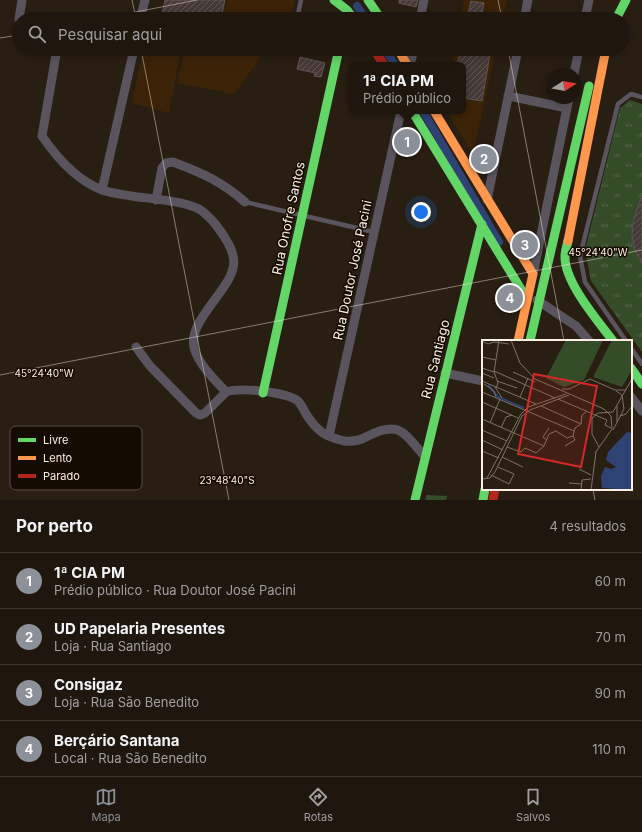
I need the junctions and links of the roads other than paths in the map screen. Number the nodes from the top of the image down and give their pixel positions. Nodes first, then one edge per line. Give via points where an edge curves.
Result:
1 (22, 0) edge
2 (145, 0) edge
3 (301, 0) edge
4 (334, 0) edge
5 (349, 0) edge
6 (368, 0) edge
7 (424, 0) edge
8 (528, 0) edge
9 (588, 0) edge
10 (626, 0) edge
11 (20, 12) edge
12 (142, 12) edge
13 (298, 12) edge
14 (344, 12) edge
15 (346, 12) edge
16 (376, 12) edge
17 (421, 12) edge
18 (525, 12) edge
19 (586, 12) edge
20 (620, 12) edge
21 (56, 56) edge
22 (132, 56) edge
23 (336, 56) edge
24 (517, 56) edge
25 (578, 56) edge
26 (595, 56) edge
27 (605, 56) edge
28 (575, 68) edge
29 (508, 96) junction
30 (642, 97) edge
31 (568, 104) edge
32 (567, 108) junction
33 (400, 114) edge
34 (414, 114) edge
35 (436, 114) edge
36 (102, 190) junction
37 (156, 200) junction
38 (487, 200) junction
39 (245, 202) joint
40 (302, 214) junction
41 (482, 224) junction
42 (374, 232) junction
43 (533, 274) junction
44 (527, 296) junction
45 (518, 340) edge
46 (530, 340) edge
47 (588, 340) edge
48 (612, 340) edge
49 (625, 340) edge
50 (136, 347) dead end
51 (632, 349) edge
52 (642, 364) edge
53 (632, 369) edge
54 (445, 373) junction
55 (482, 381) edge
56 (642, 384) edge
57 (226, 392) junction
58 (263, 393) junction
59 (632, 398) edge
60 (642, 411) edge
61 (329, 436) junction
62 (425, 457) junction
63 (485, 490) edge
64 (495, 490) edge
65 (415, 500) edge
66 (483, 500) edge
67 (493, 500) edge

1 - 11 street
2 - 12 street
3 - 13 lane
4 - 14 main road
5 - 15 main road
6 - 16 main road
7 - 17 street
8 - 18 street
9 - 19 street
10 - 20 main road
21 - 36 street via 42,136 60,161
22 - 36 street
23 - 40 main road, Rua Onofre Santos
24 - 29 street
25 - 28 street
26 - 46 main road, bridge
27 - 48 main road via 565,257 570,277 578,293
29 - 32 street
29 - 38 street
30 - 49 lane via 631,94 618,104 580,256 585,282
31 - 32 street
32 - 43 street
33 - 42 street, Rua Doutor José Pacini
34 - 41 main road
35 - 38 main road
36 - 37 street
37 - 39 street via 162,168 166,163 172,162 215,179
37 - 57 street via 181,203 202,210 218,228 234,257 227,280 199,322 194,335 195,350 210,375
38 - 43 main road
39 - 40 lane
40 - 42 lane
40 - 58 main road, Rua Onofre Santos
41 - 44 main road
41 - 54 main road, Rua Santiago
42 - 61 street, Rua Doutor José Pacini
43 - 44 main road
44 - 45 main road
44 - 47 street via 576,326
50 - 57 street via 150,366 200,415
51 - 52 lane
53 - 56 main road
54 - 55 street
54 - 62 main road, Rua Santiago
57 - 58 street via 247,390
58 - 61 street via 287,396 299,402 317,430
59 - 60 street
61 - 62 street via 354,441 383,430 397,429 405,434
62 - 65 main road, Rua Santiago
63 - 66 main road
64 - 67 main road

